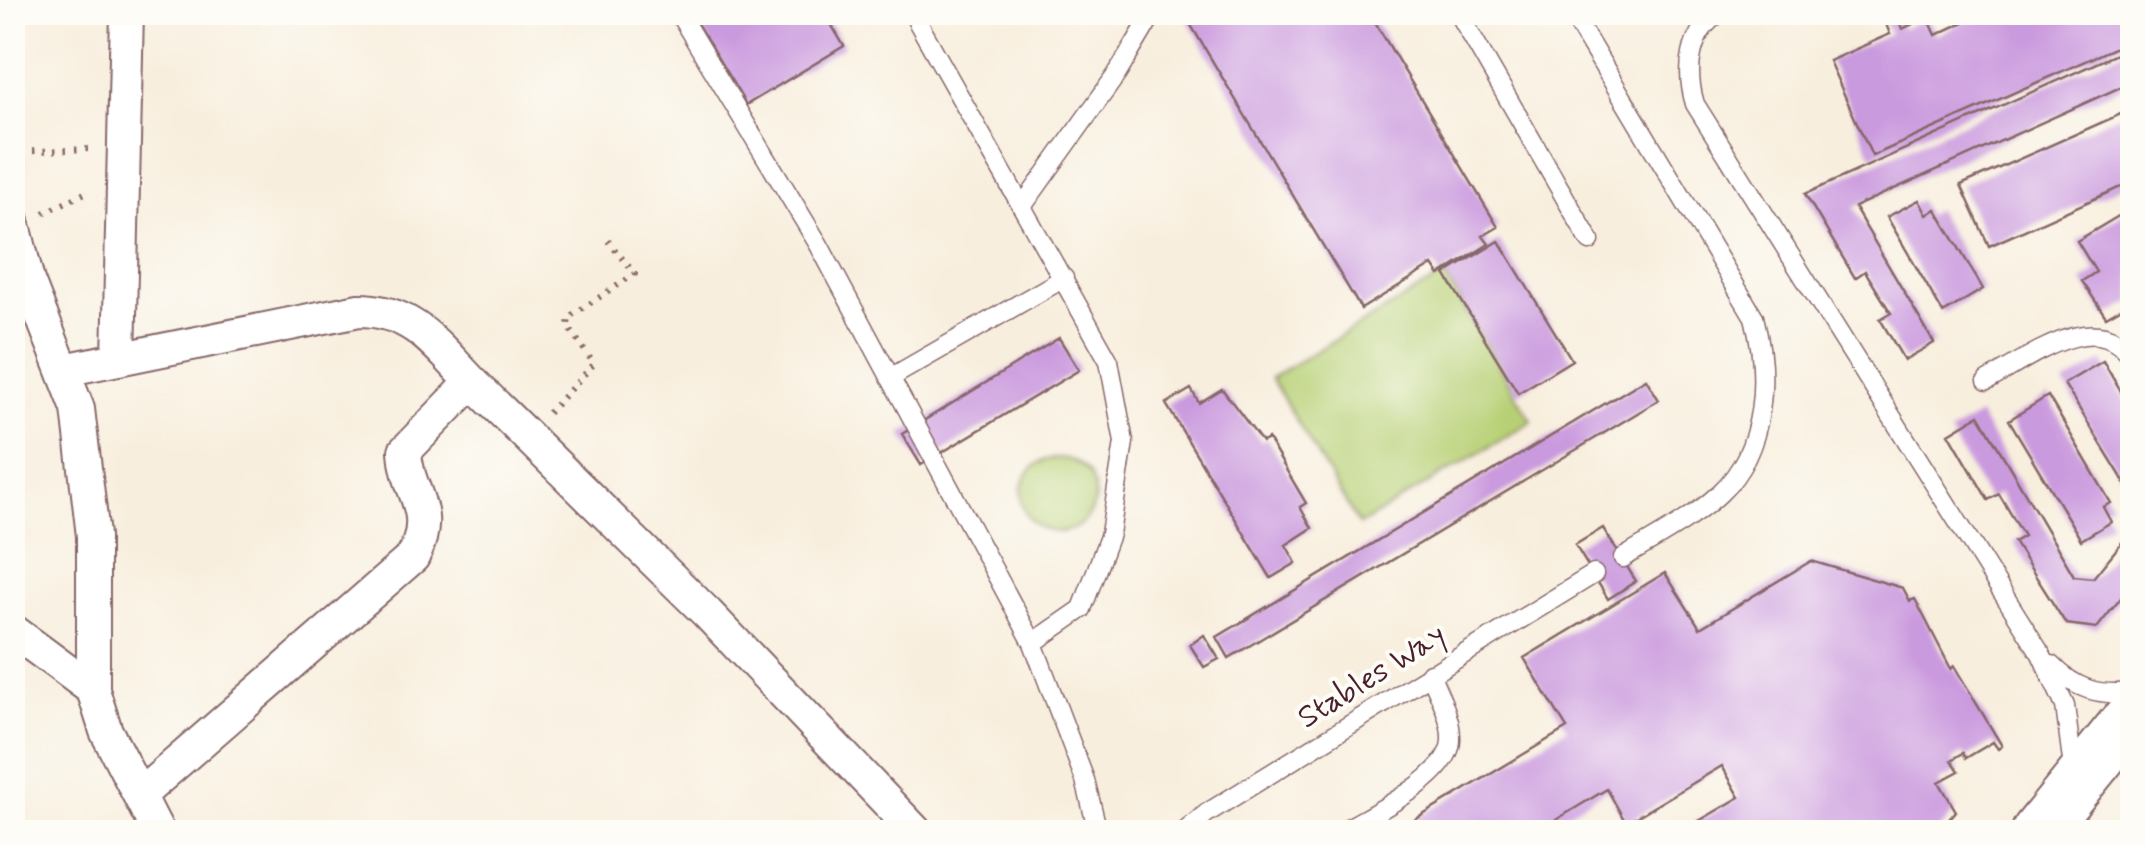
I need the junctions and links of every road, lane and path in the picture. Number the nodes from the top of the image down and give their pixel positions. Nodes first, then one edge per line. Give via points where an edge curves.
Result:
1 (126, 12) edge
2 (678, 12) edge
3 (912, 12) edge
4 (1154, 12) edge
5 (1458, 12) edge
6 (1571, 12) edge
7 (1721, 12) edge
8 (127, 147) junction
9 (12, 152) edge
10 (122, 191) junction
11 (1024, 204) junction
12 (20, 215) edge
13 (1590, 241) dead end
14 (608, 242) dead end
15 (1064, 278) junction
16 (118, 359) junction
17 (2132, 359) edge
18 (64, 370) junction
19 (890, 378) junction
20 (1987, 381) dead end
21 (472, 382) junction
22 (527, 436) junction
23 (1622, 558) dead end
24 (1594, 574) dead end
25 (12, 630) edge
26 (1034, 644) junction
27 (2041, 654) junction
28 (1430, 672) junction
29 (93, 690) junction
30 (2132, 692) edge
31 (2132, 716) edge
32 (2073, 789) junction
33 (142, 794) junction
34 (2039, 831) edge
35 (158, 832) edge
36 (916, 832) edge
37 (1098, 832) edge
38 (1184, 832) edge
39 (1341, 832) edge

1 - 8 street
2 - 19 lane via 819,245
3 - 11 lane
4 - 11 lane
5 - 13 lane
6 - 23 lane via 1754,318 1764,358 1762,406 1747,453 1722,492
7 - 27 lane via 1706,21 1696,41 1689,82 1695,104
8 - 9 path
8 - 10 street
10 - 12 path via 80,192 62,206
10 - 16 street
11 - 15 lane
12 - 18 street via 28,281
14 - 22 path via 635,274 569,318 594,364
15 - 19 lane
15 - 26 lane via 1109,360 1124,442 1100,572 1082,610
16 - 18 street
16 - 21 street via 382,310 426,332
17 - 20 lane via 2125,346 2074,334
18 - 29 street via 78,409 93,536
19 - 26 lane
21 - 22 street
21 - 33 street via 405,450 424,516 413,557
22 - 36 street
24 - 28 lane, Stables Way
25 - 29 street
26 - 37 lane
27 - 30 lane via 2065,679 2096,694
27 - 32 lane via 2073,738
28 - 38 lane, Stables Way
28 - 39 lane via 1450,729 1448,756 1428,778
29 - 33 street via 106,731
31 - 32 main road
32 - 34 main road
33 - 35 street

